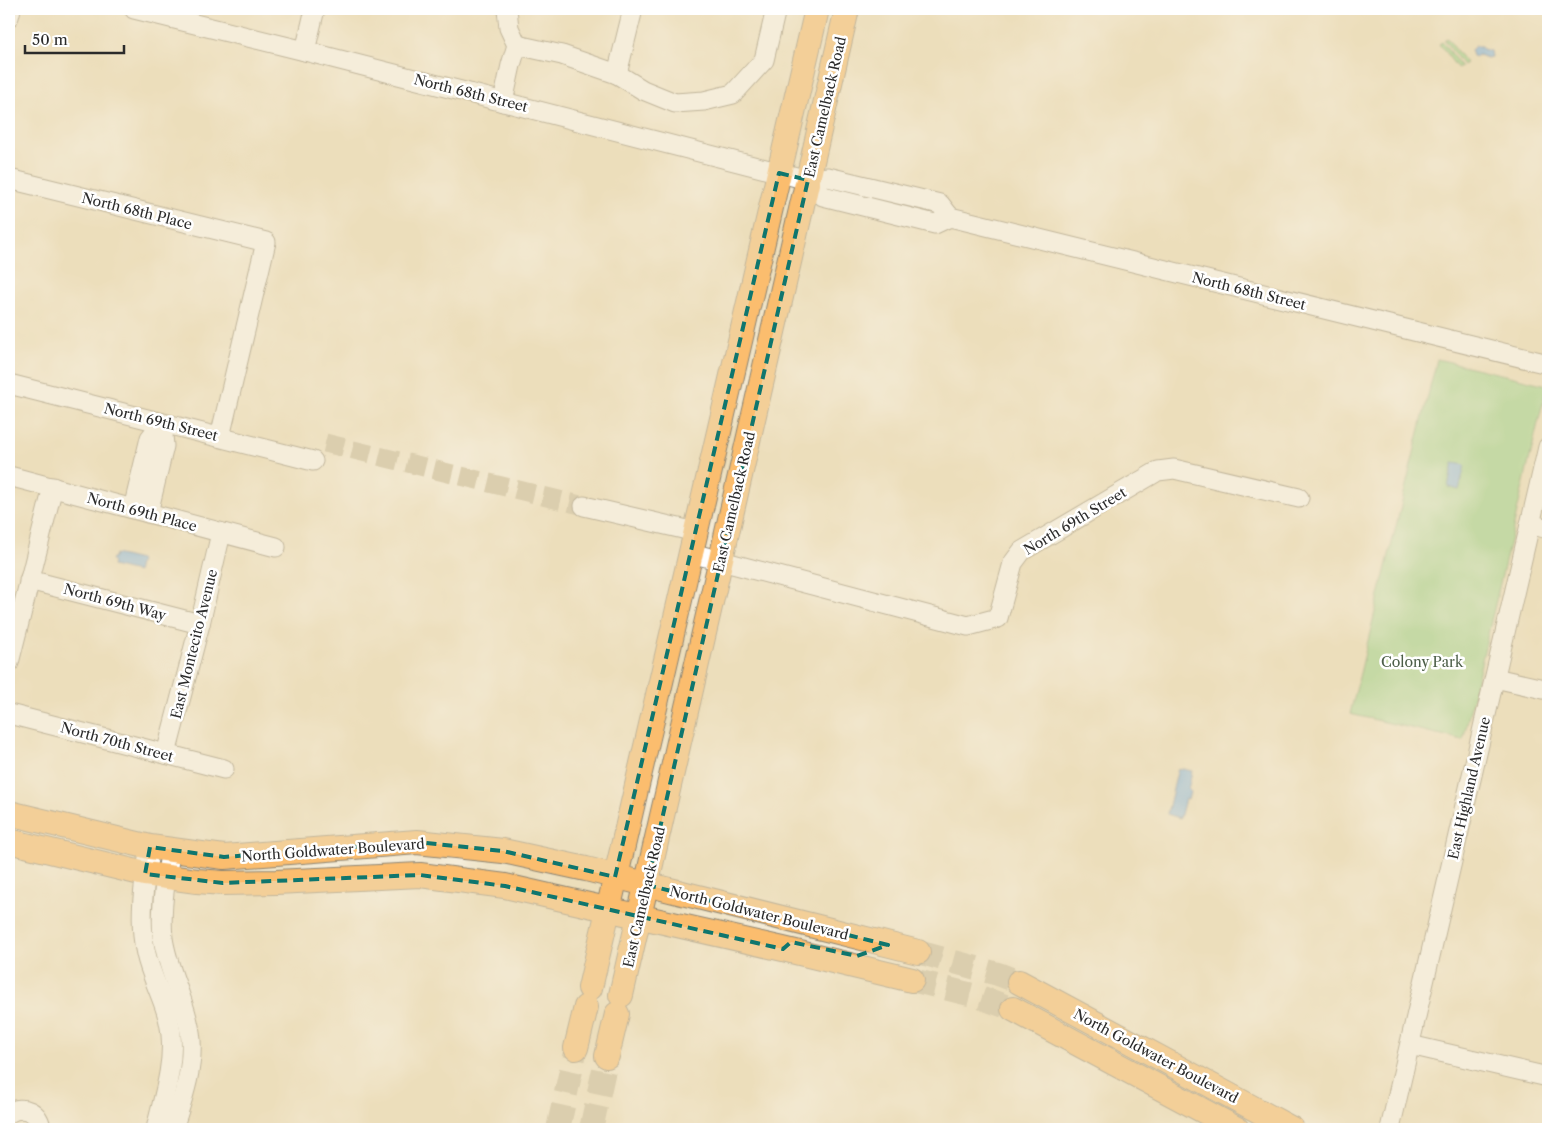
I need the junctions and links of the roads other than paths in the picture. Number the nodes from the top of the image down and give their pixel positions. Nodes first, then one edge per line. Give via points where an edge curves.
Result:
1 (11, 9) edge
2 (134, 9) edge
3 (315, 9) edge
4 (507, 9) edge
5 (633, 9) edge
6 (776, 9) edge
7 (817, 9) edge
8 (847, 9) edge
9 (9, 17) edge
10 (518, 45) junction
11 (305, 51) junction
12 (617, 74) junction
13 (503, 102) junction
14 (779, 173) junction
15 (9, 179) edge
16 (808, 180) junction
17 (1548, 364) edge
18 (9, 384) edge
19 (162, 423) junction
20 (220, 437) junction
21 (1548, 447) edge
22 (314, 461) tunnel mouth
23 (9, 476) edge
24 (53, 487) junction
25 (1299, 498) dead end
26 (584, 506) tunnel mouth
27 (140, 511) junction
28 (1539, 526) edge
29 (221, 534) junction
30 (694, 543) junction
31 (276, 547) dead end
32 (721, 561) junction
33 (29, 580) junction
34 (200, 624) junction
35 (9, 663) edge
36 (1495, 678) junction
37 (1548, 690) edge
38 (9, 714) edge
39 (166, 754) junction
40 (224, 769) dead end
41 (9, 813) edge
42 (9, 841) edge
43 (160, 849) junction
44 (156, 876) junction
45 (615, 877) junction
46 (647, 885) junction
47 (608, 910) junction
48 (639, 918) junction
49 (888, 945) junction
50 (783, 949) junction
51 (1019, 982) tunnel mouth
52 (1013, 1009) tunnel mouth
53 (1410, 1045) junction
54 (576, 1048) tunnel mouth
55 (607, 1056) tunnel mouth
56 (1548, 1077) edge
57 (9, 1113) edge
58 (41, 1129) edge
59 (156, 1129) edge
60 (173, 1129) edge
61 (1237, 1129) edge
62 (1292, 1129) edge
63 (1390, 1129) edge

1 - 9 street
2 - 11 street, North 68th Street
3 - 11 street
4 - 10 street via 509,28
5 - 12 street
6 - 12 street via 764,60 733,94 675,103 643,90
7 - 14 main road
8 - 16 main road, East Camelback Road
10 - 12 street via 562,55
10 - 13 street via 510,65
11 - 13 street, North 68th Street
13 - 14 street, North 68th Street
14 - 16 street, North 68th Street
14 - 30 main road
15 - 20 street, North 68th Place via 266,242
16 - 17 street, North 68th Street via 828,177 940,204 950,217
16 - 32 main road, East Camelback Road
18 - 19 street, North 69th Street
19 - 20 street, North 69th Street
19 - 27 street via 164,446
20 - 22 street, North 69th Street
21 - 28 street, East Highland Avenue
23 - 24 street, North 69th Place
24 - 27 street, North 69th Place
24 - 33 street
25 - 32 street, North 69th Street via 1174,469 1158,471 1022,551 1013,563 998,618 968,626
26 - 30 street, North 69th Street
27 - 29 street, North 69th Place
28 - 36 street, East Highland Avenue
29 - 31 street, North 69th Place
29 - 34 street, East Montecito Avenue
30 - 32 street, North 69th Street
30 - 45 main road
32 - 46 main road, East Camelback Road
33 - 34 street, North 69th Way
33 - 35 street
34 - 39 street, East Montecito Avenue
36 - 37 street
36 - 53 street, East Highland Avenue
38 - 39 street, North 70th Street
39 - 40 street, North 70th Street
41 - 43 main road, North Goldwater Boulevard
42 - 44 main road, North Goldwater Boulevard
43 - 44 street
43 - 45 main road, North Goldwater Boulevard via 224,857 417,842 504,851
44 - 47 main road, North Goldwater Boulevard via 252,883 420,875 505,886
44 - 59 street via 142,930 151,972 168,1016 171,1034 170,1072
44 - 60 street via 163,938 191,1041 189,1077
45 - 46 main road, North Goldwater Boulevard
45 - 47 main road
46 - 48 main road, East Camelback Road
46 - 49 main road, North Goldwater Boulevard
47 - 48 main road, North Goldwater Boulevard
47 - 54 main road
48 - 50 main road, North Goldwater Boulevard
48 - 55 main road, East Camelback Road
49 - 50 main road via 857,956 793,942
49 - 50 main road, North Goldwater Boulevard via 915,966 888,958 859,967
51 - 62 main road, North Goldwater Boulevard
52 - 61 main road, North Goldwater Boulevard
53 - 56 street
53 - 63 street, East Highland Avenue
57 - 58 street via 17,1109 30,1110 39,1120

